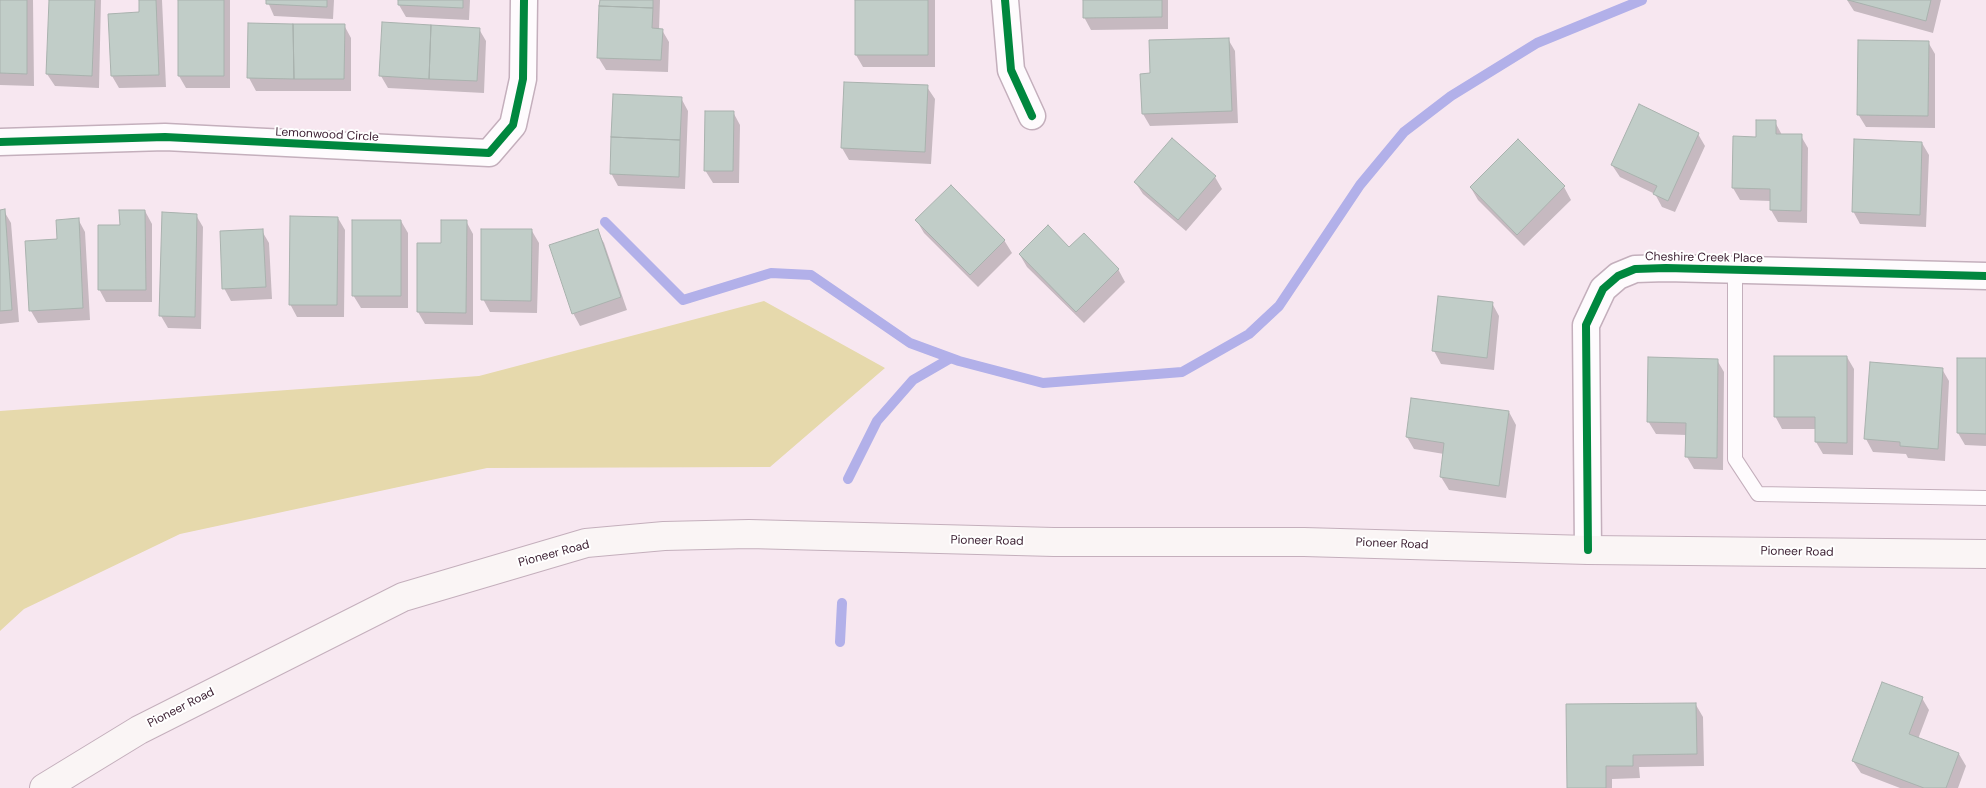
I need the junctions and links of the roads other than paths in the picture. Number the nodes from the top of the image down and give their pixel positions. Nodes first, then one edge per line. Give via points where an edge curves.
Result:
1 (524, 0) edge
2 (1005, 0) edge
3 (1032, 116) dead end
4 (0, 142) edge
5 (1735, 270) junction
6 (1986, 276) edge
7 (1986, 498) edge
8 (1588, 550) junction
9 (1986, 554) edge
10 (44, 788) edge

1 - 4 street, Lemonwood Circle via 523,79 513,125 489,154 165,137
2 - 3 street via 1011,70
5 - 6 street, Cheshire Creek Place
5 - 7 lane via 1736,459 1758,494
5 - 8 street, Cheshire Creek Place via 1635,269 1618,276 1603,289 1593,307 1586,325
8 - 9 main road, Pioneer Road
8 - 10 main road, Pioneer Road via 1304,542 1054,542 749,534 664,536 586,543 403,597 139,730

